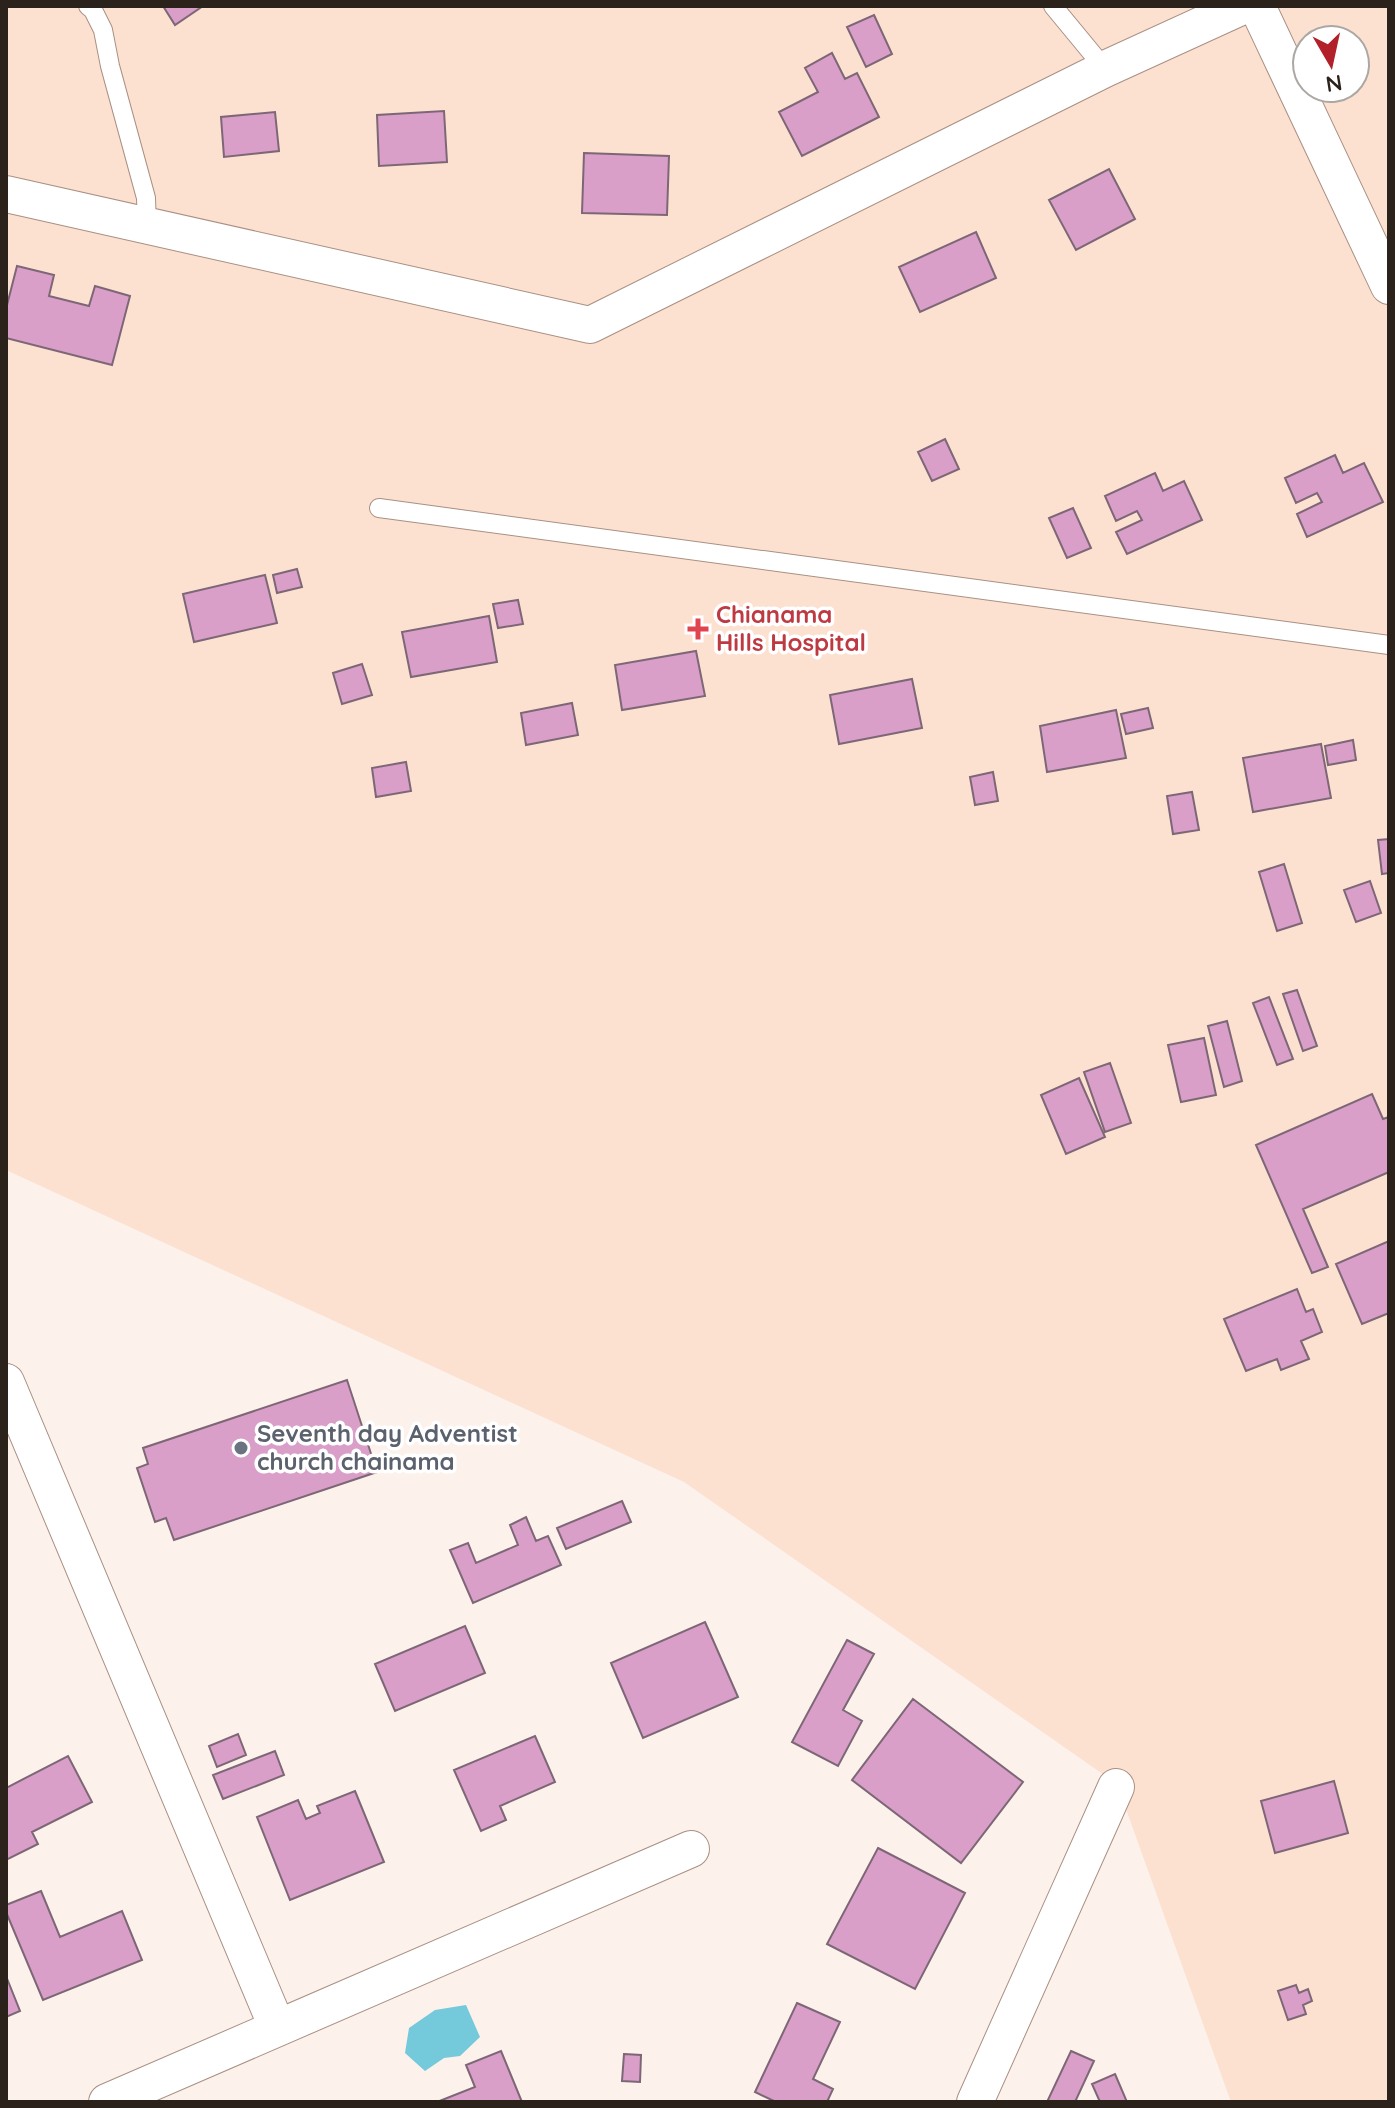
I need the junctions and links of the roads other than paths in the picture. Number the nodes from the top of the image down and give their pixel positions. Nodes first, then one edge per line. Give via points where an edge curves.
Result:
1 (88, 6) edge
2 (1053, 6) edge
3 (1243, 6) edge
4 (1257, 6) edge
5 (1105, 69) junction
6 (6, 194) edge
7 (147, 226) junction
8 (1389, 286) edge
9 (379, 508) dead end
10 (1389, 645) edge
11 (6, 1382) edge
12 (1116, 1787) dead end
13 (691, 1849) dead end
14 (277, 2027) junction
15 (107, 2102) edge
16 (975, 2102) edge

1 - 7 lane via 103,30 146,198
2 - 5 lane
3 - 5 street
4 - 8 street
5 - 7 street via 590,325
6 - 7 street
9 - 10 lane
11 - 14 street
12 - 16 street
13 - 14 street
14 - 15 street

